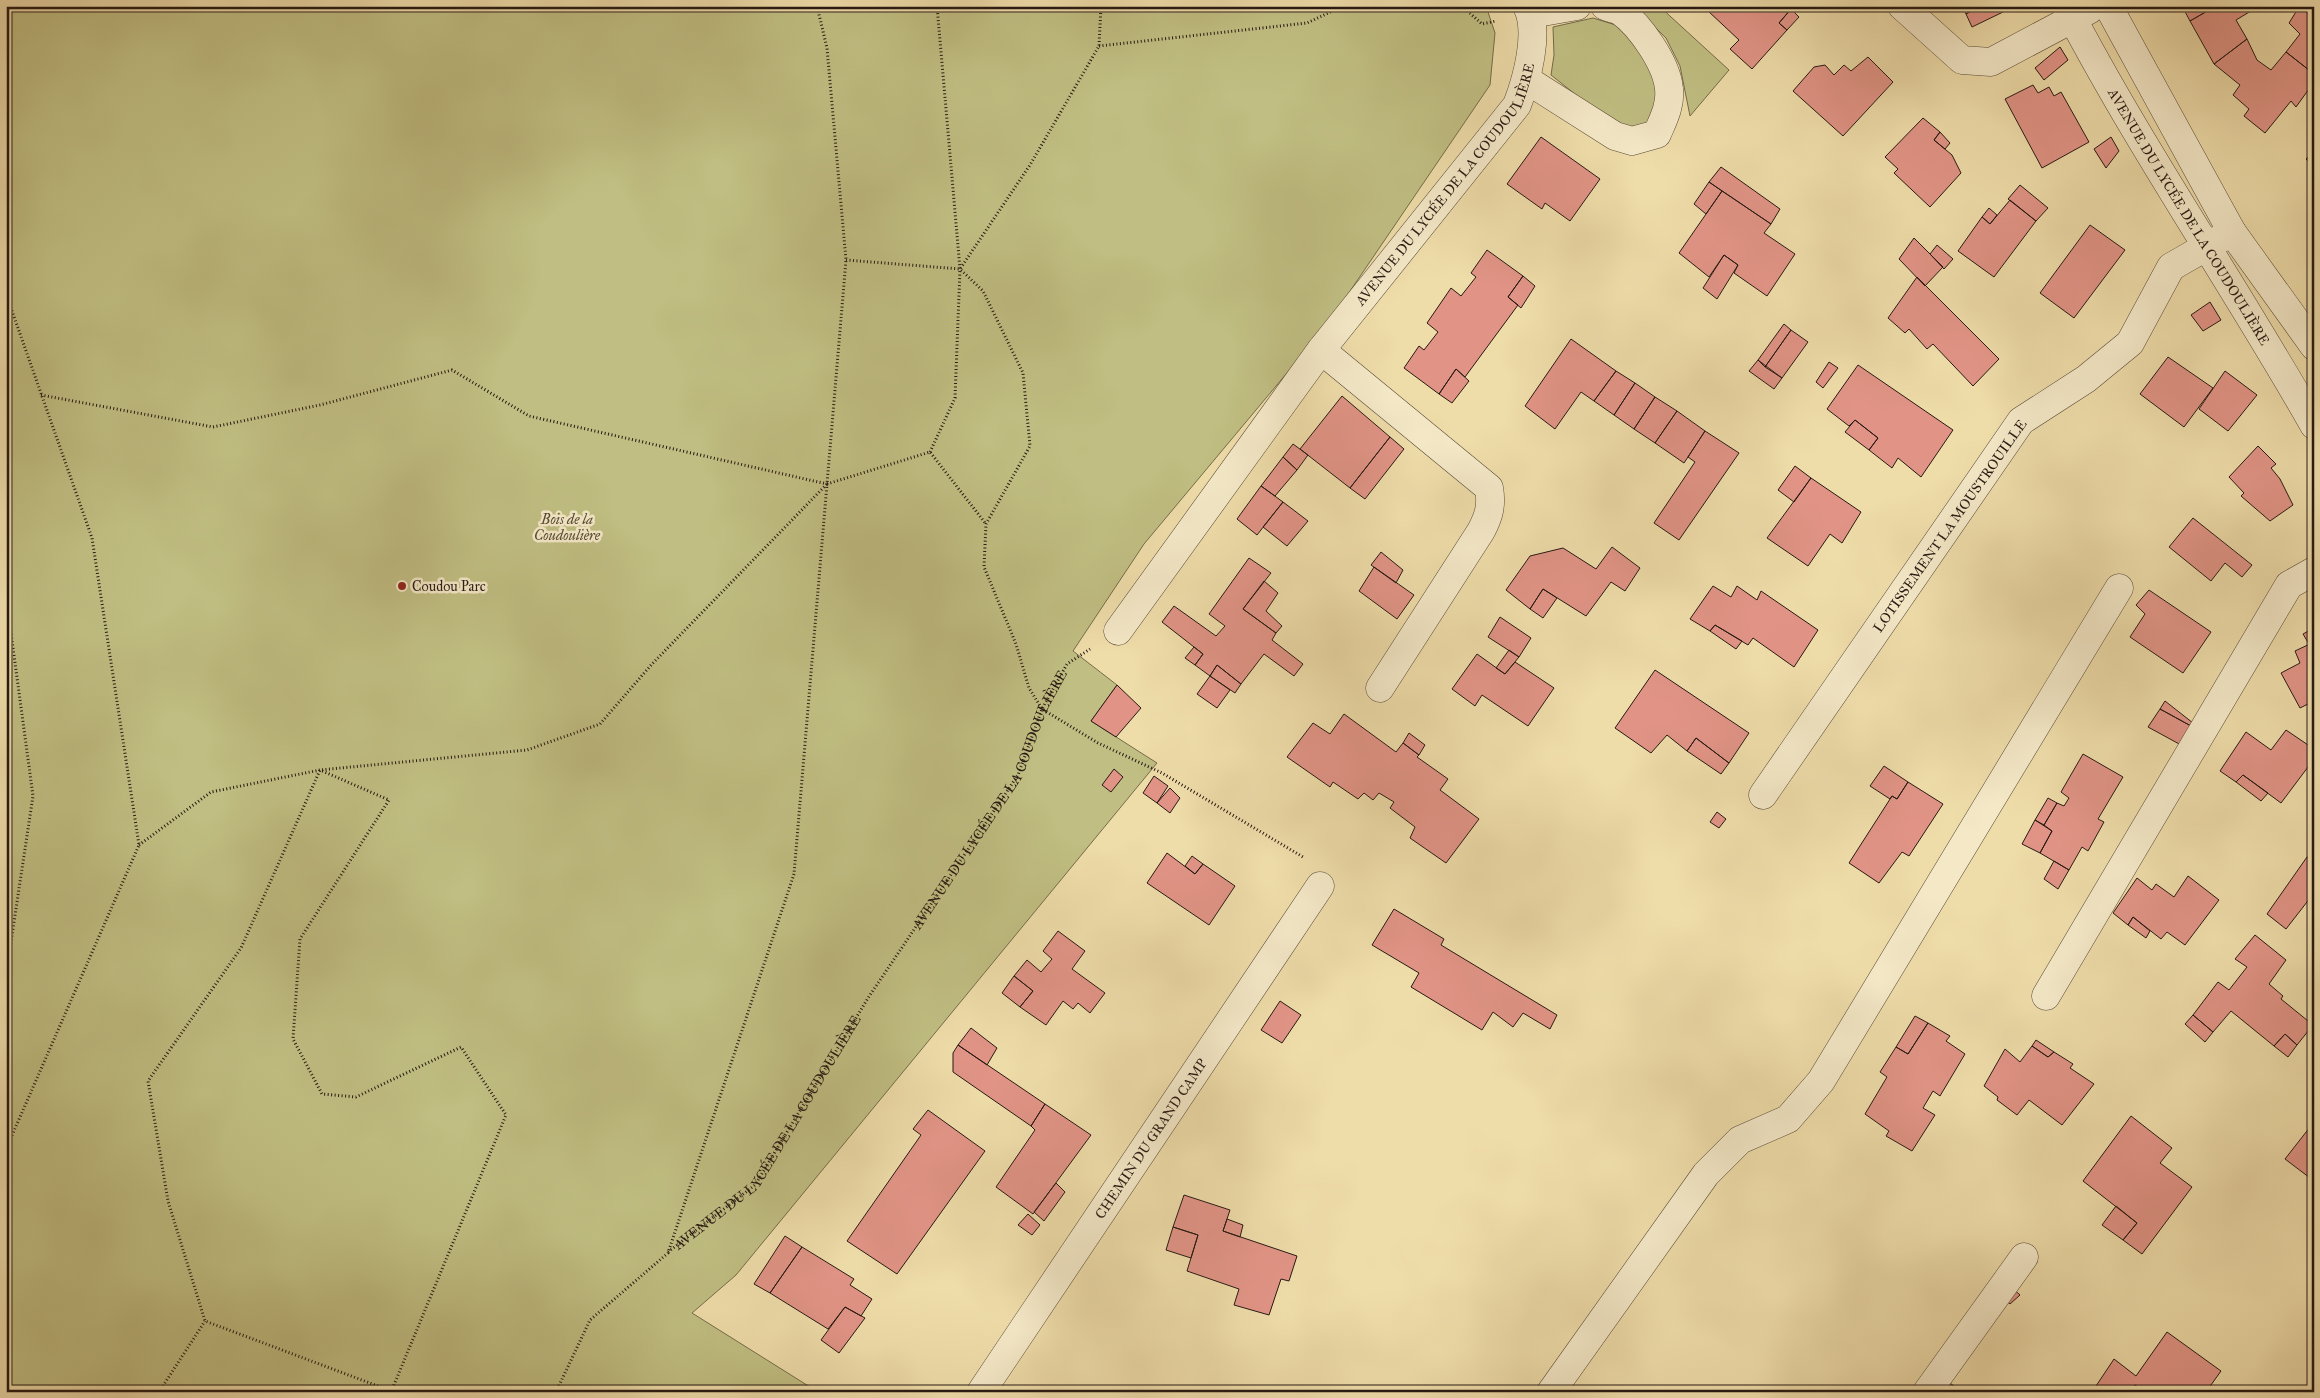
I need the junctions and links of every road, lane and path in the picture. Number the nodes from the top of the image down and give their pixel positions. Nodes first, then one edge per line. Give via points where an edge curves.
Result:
1 (817, 6) edge
2 (937, 6) edge
3 (1101, 6) edge
4 (1342, 6) edge
5 (1577, 6) edge
6 (1605, 6) edge
7 (1902, 6) edge
8 (2096, 6) edge
9 (2108, 6) edge
10 (1529, 10) edge
11 (2069, 13) edge
12 (1099, 46) junction
13 (1527, 80) junction
14 (2232, 232) junction
15 (2205, 247) junction
16 (846, 260) junction
17 (960, 269) junction
18 (6, 294) edge
19 (2314, 346) edge
20 (1321, 350) junction
21 (41, 395) junction
22 (2314, 425) edge
23 (930, 452) junction
24 (827, 484) junction
25 (986, 524) junction
26 (2314, 571) edge
27 (2119, 588) dead end
28 (6, 596) edge
29 (1118, 631) joint
30 (1380, 688) dead end
31 (1042, 709) junction
32 (320, 770) junction
33 (1763, 795) dead end
34 (139, 845) junction
35 (1320, 886) joint
36 (6, 976) edge
37 (2046, 996) dead end
38 (6, 1149) edge
39 (668, 1253) junction
40 (2024, 1257) dead end
41 (205, 1321) junction
42 (391, 1391) edge
43 (158, 1392) edge
44 (556, 1392) edge
45 (981, 1392) edge
46 (1551, 1392) edge
47 (1927, 1392) edge

1 - 16 path via 827,48
2 - 17 path
3 - 12 path
4 - 12 path via 1307,23
5 - 10 street
6 - 13 street via 1619,11 1643,33 1663,68 1670,89 1668,108 1657,134 1632,141 1615,136
7 - 11 street via 1962,60 1991,62
8 - 11 street
9 - 14 street, AVENUE DU LYCÉE DE LA COUDOULIÈRE
10 - 13 street, AVENUE DU LYCÉE DE LA COUDOULIÈRE via 1531,62
11 - 15 street, AVENUE DU LYCÉE DE LA COUDOULIÈRE
12 - 17 path via 1030,165
13 - 20 street, AVENUE DU LYCÉE DE LA COUDOULIÈRE via 1517,105
14 - 15 street, LOTISSEMENT LA MOUSTROUILLE
14 - 19 street, AVENUE DU LYCÉE DE LA COUDOULIÈRE
15 - 22 street, AVENUE DU LYCÉE DE LA COUDOULIÈRE
15 - 33 street, LOTISSEMENT LA MOUSTROUILLE via 2171,267 2130,343 2086,379 2022,421
16 - 17 path
16 - 24 path
17 - 23 path via 955,398
17 - 25 path via 983,291 1024,373 1030,446
18 - 21 path
20 - 29 street, AVENUE DU LYCÉE DE LA COUDOULIÈRE
20 - 30 street via 1489,488 1492,502 1481,531
21 - 24 path via 214,427 320,406 452,370 529,416
21 - 34 path via 92,538
23 - 24 path
23 - 25 path
24 - 32 path via 652,664 600,724 526,750
24 - 39 path via 794,874
25 - 31 path via 984,567 1016,644 1029,688
26 - 37 street via 2289,584
27 - 46 street via 1821,1081 1788,1119 1740,1140 1706,1174
28 - 36 path via 33,796
29 - 31 path, AVENUE DU LYCÉE DE LA COUDOULIÈRE via 1066,664
31 - 35 path via 1098,743 1162,774 1316,865
31 - 39 path, AVENUE DU LYCÉE DE LA COUDOULIÈRE via 1018,775 868,998 755,1184
32 - 34 path via 211,792
32 - 41 path via 241,948 148,1081 168,1201
32 - 42 path via 389,800 300,939 293,1039 322,1094 356,1097 461,1047 506,1114
34 - 38 path
35 - 45 street, CHEMIN DU GRAND CAMP
39 - 44 path, AVENUE DU LYCÉE DE LA COUDOULIÈRE via 590,1320
40 - 47 street
41 - 42 path
41 - 43 path

